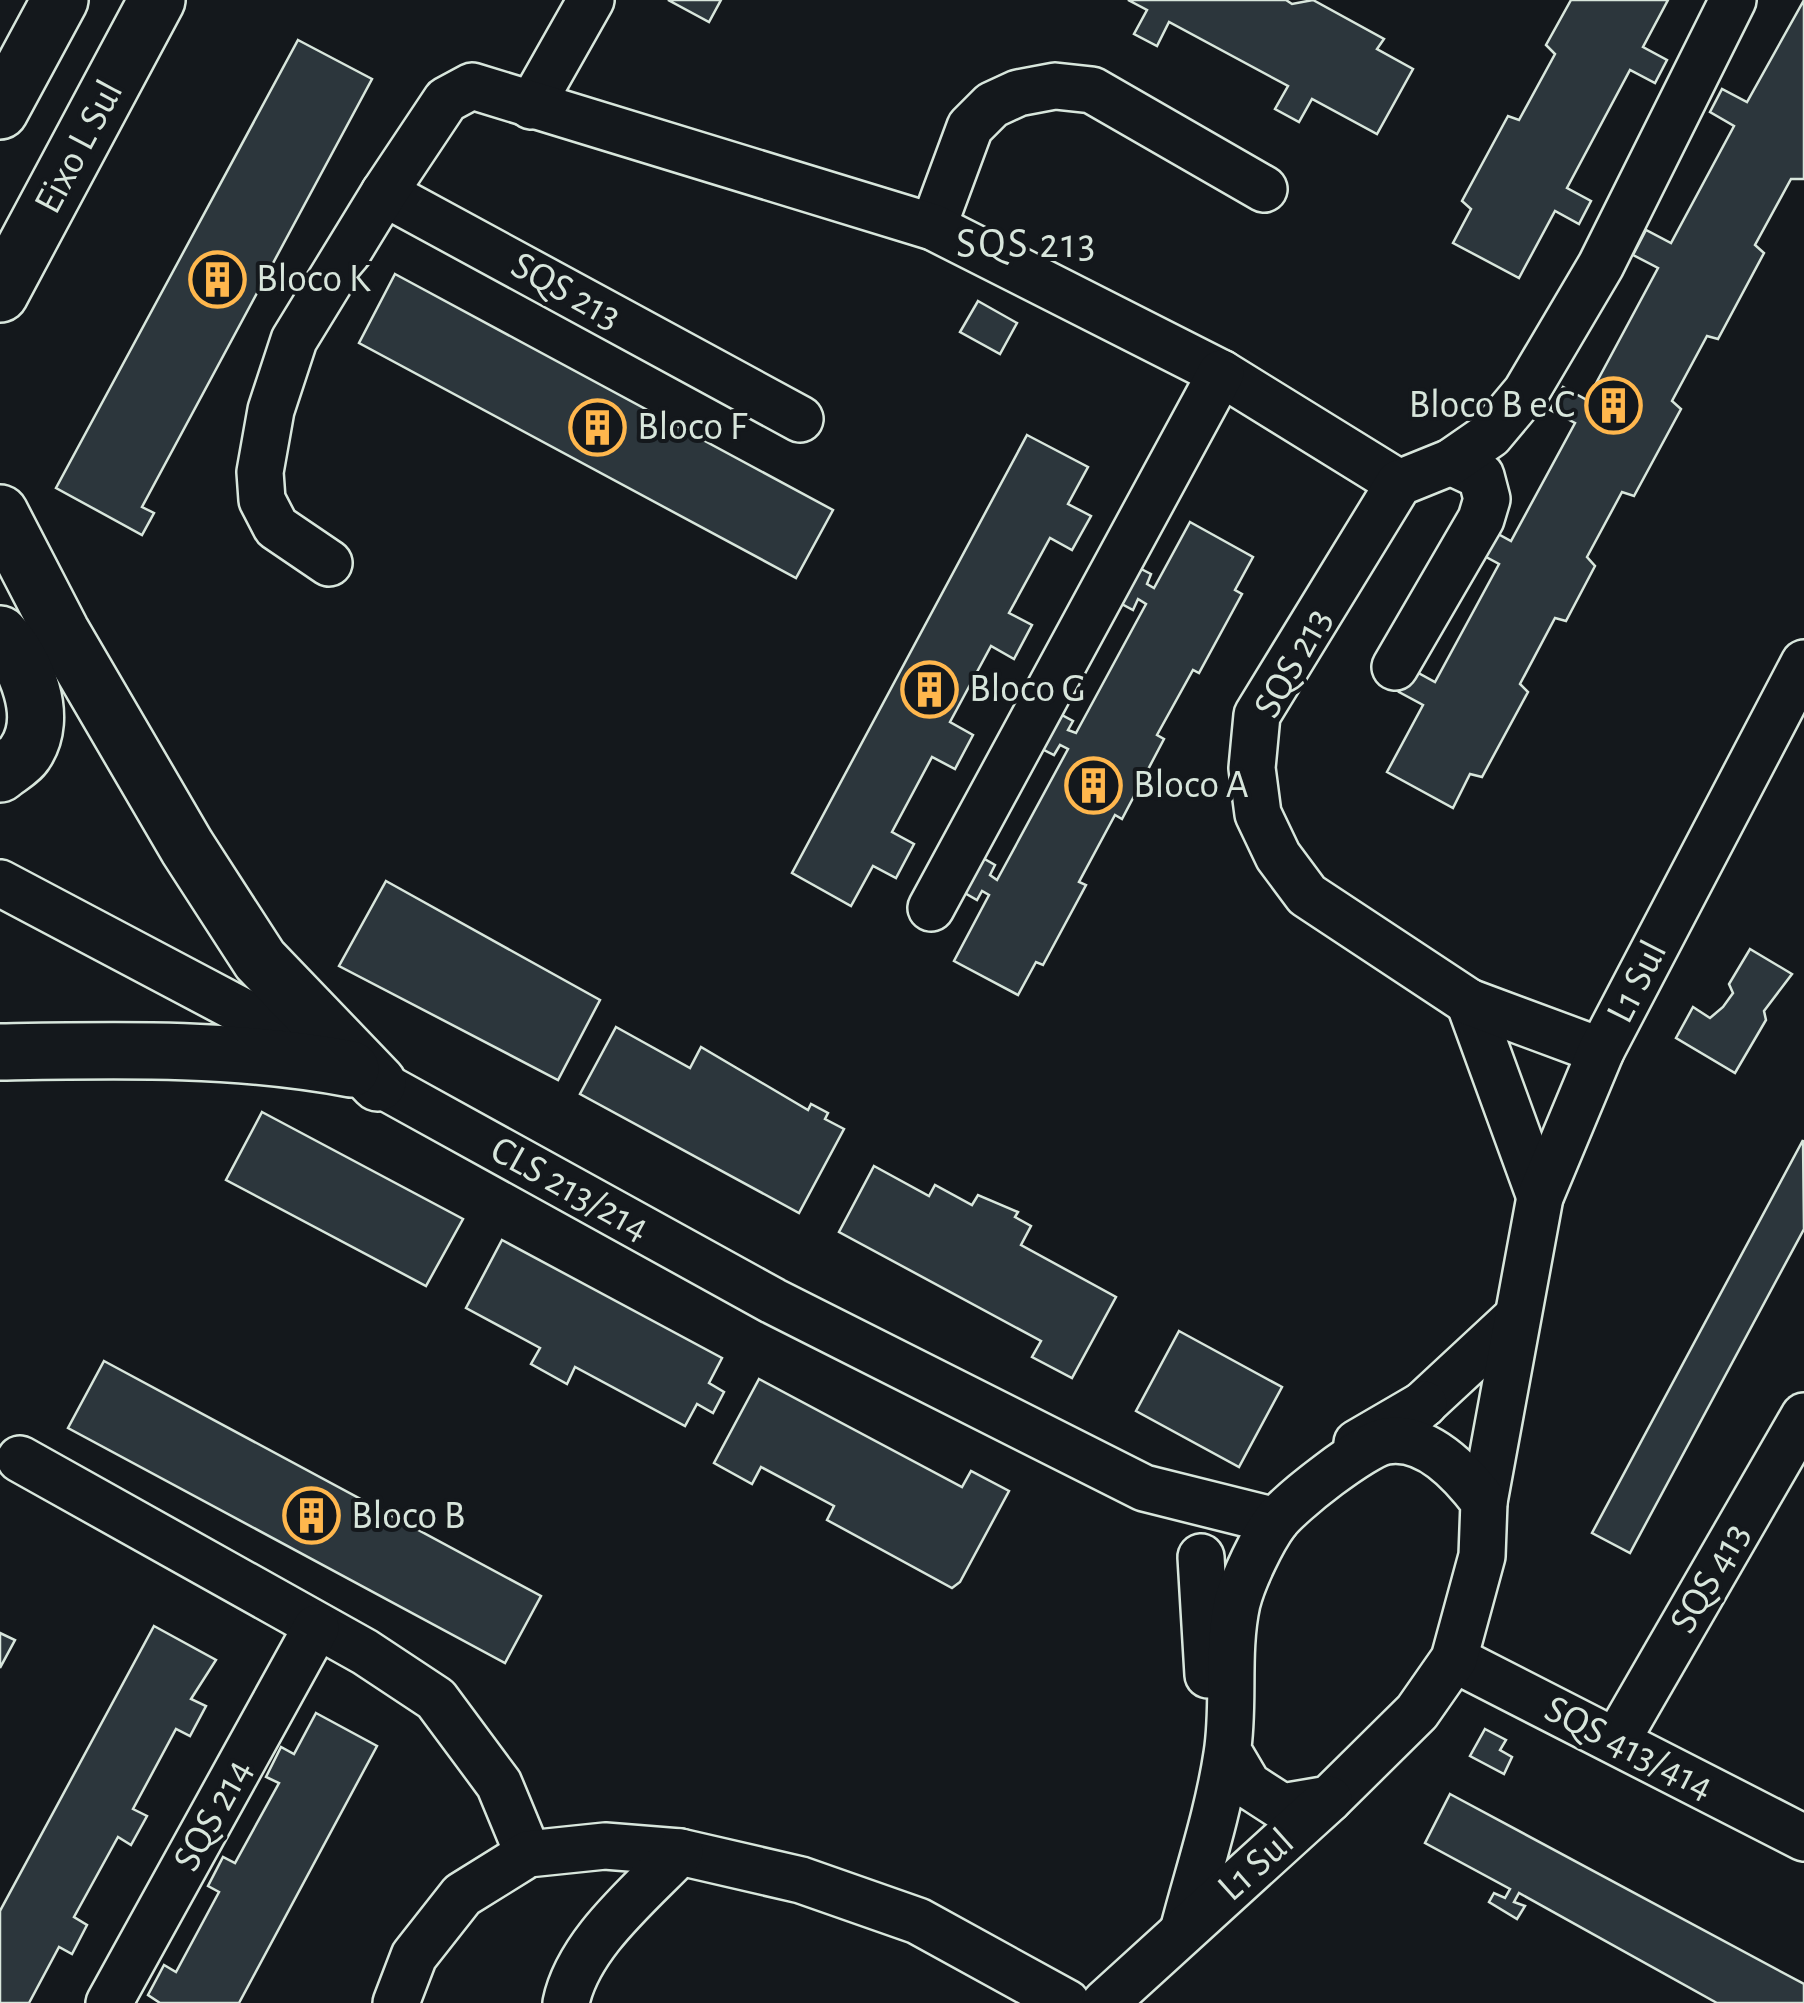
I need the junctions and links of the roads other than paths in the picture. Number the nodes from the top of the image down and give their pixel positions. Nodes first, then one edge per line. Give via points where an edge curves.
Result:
1 (60, 0) edge
2 (157, 0) edge
3 (591, 0) edge
4 (1732, 0) edge
5 (531, 106) junction
6 (0, 111) edge
7 (1264, 189) dead end
8 (384, 192) junction
9 (934, 227) junction
10 (0, 294) edge
11 (1220, 373) junction
12 (800, 419) dead end
13 (1450, 462) junction
14 (1399, 483) junction
15 (0, 514) edge
16 (329, 563) dead end
17 (0, 634) edge
18 (1804, 663) edge
19 (1395, 667) dead end
20 (0, 774) edge
21 (0, 883) edge
22 (931, 908) dead end
23 (1469, 1002) junction
24 (1601, 1051) junction
25 (0, 1052) edge
26 (364, 1076) junction
27 (1540, 1197) junction
28 (1515, 1319) junction
29 (1424, 1404) junction
30 (1804, 1416) edge
31 (1384, 1441) junction
32 (20, 1458) dead end
33 (1144, 1488) junction
34 (1484, 1502) junction
35 (1257, 1516) junction
36 (1201, 1557) junction
37 (1238, 1601) junction
38 (316, 1628) junction
39 (1454, 1658) junction
40 (1617, 1740) junction
41 (1228, 1751) junction
42 (1329, 1799) junction
43 (1216, 1804) junction
44 (1804, 1838) edge
45 (680, 1852) junction
46 (528, 1854) junction
47 (1183, 1930) junction
48 (1010, 1986) edge
49 (109, 2003) edge
50 (396, 2003) edge
51 (566, 2003) edge
52 (1066, 2003) edge
53 (1105, 2003) edge

1 - 6 main road
2 - 10 main road, Eixo L Sul
3 - 5 street
4 - 13 street via 1601,265 1526,392 1490,435
5 - 8 street via 472,86 446,100
5 - 9 street
7 - 9 street via 1092,90 1055,86 992,105 970,127
8 - 12 street, SQS 213
8 - 16 street via 294,340 260,472 262,500 276,527
9 - 11 street
11 - 14 street
11 - 22 street
13 - 14 street
13 - 19 street via 1481,476 1487,499
14 - 23 street, SQS 213 via 1256,715 1252,768 1258,814 1307,894
15 - 26 main road via 187,847 260,960
17 - 20 main road via 17,652 37,708 26,752
18 - 24 street, L1 Sul
21 - 26 street, CLS 213/214
23 - 24 street, SQS 213
23 - 27 street
24 - 27 street, L1 Sul
25 - 26 main road via 198,1049 277,1055
26 - 33 street, CLS 213/214 via 773,1301
27 - 28 street, L1 Sul
28 - 29 street
28 - 34 street, L1 Sul
29 - 31 street
29 - 35 street
30 - 40 street, SQS 413
31 - 34 street via 1440,1457
31 - 35 street
32 - 38 street
33 - 35 street, CLS 213/214
33 - 36 street, CLS 213/214
34 - 39 street via 1482,1556
35 - 37 street
36 - 37 street, CLS 213/214
36 - 43 street
37 - 41 street
38 - 46 street via 436,1699 499,1784
38 - 49 street, SQS 214
39 - 40 street, SQS 413/414
39 - 42 street via 1418,1712
40 - 44 street, SQS 413/414
41 - 42 street via 1248,1786 1282,1806
41 - 43 street, L1 Sul
42 - 47 street, L1 Sul
43 - 47 street, L1 Sul
45 - 46 street via 604,1846
45 - 48 street via 800,1880 918,1921
45 - 51 street via 606,1932 570,1984
46 - 50 street via 462,1895 414,1956
47 - 53 street, L1 Sul
48 - 52 street

